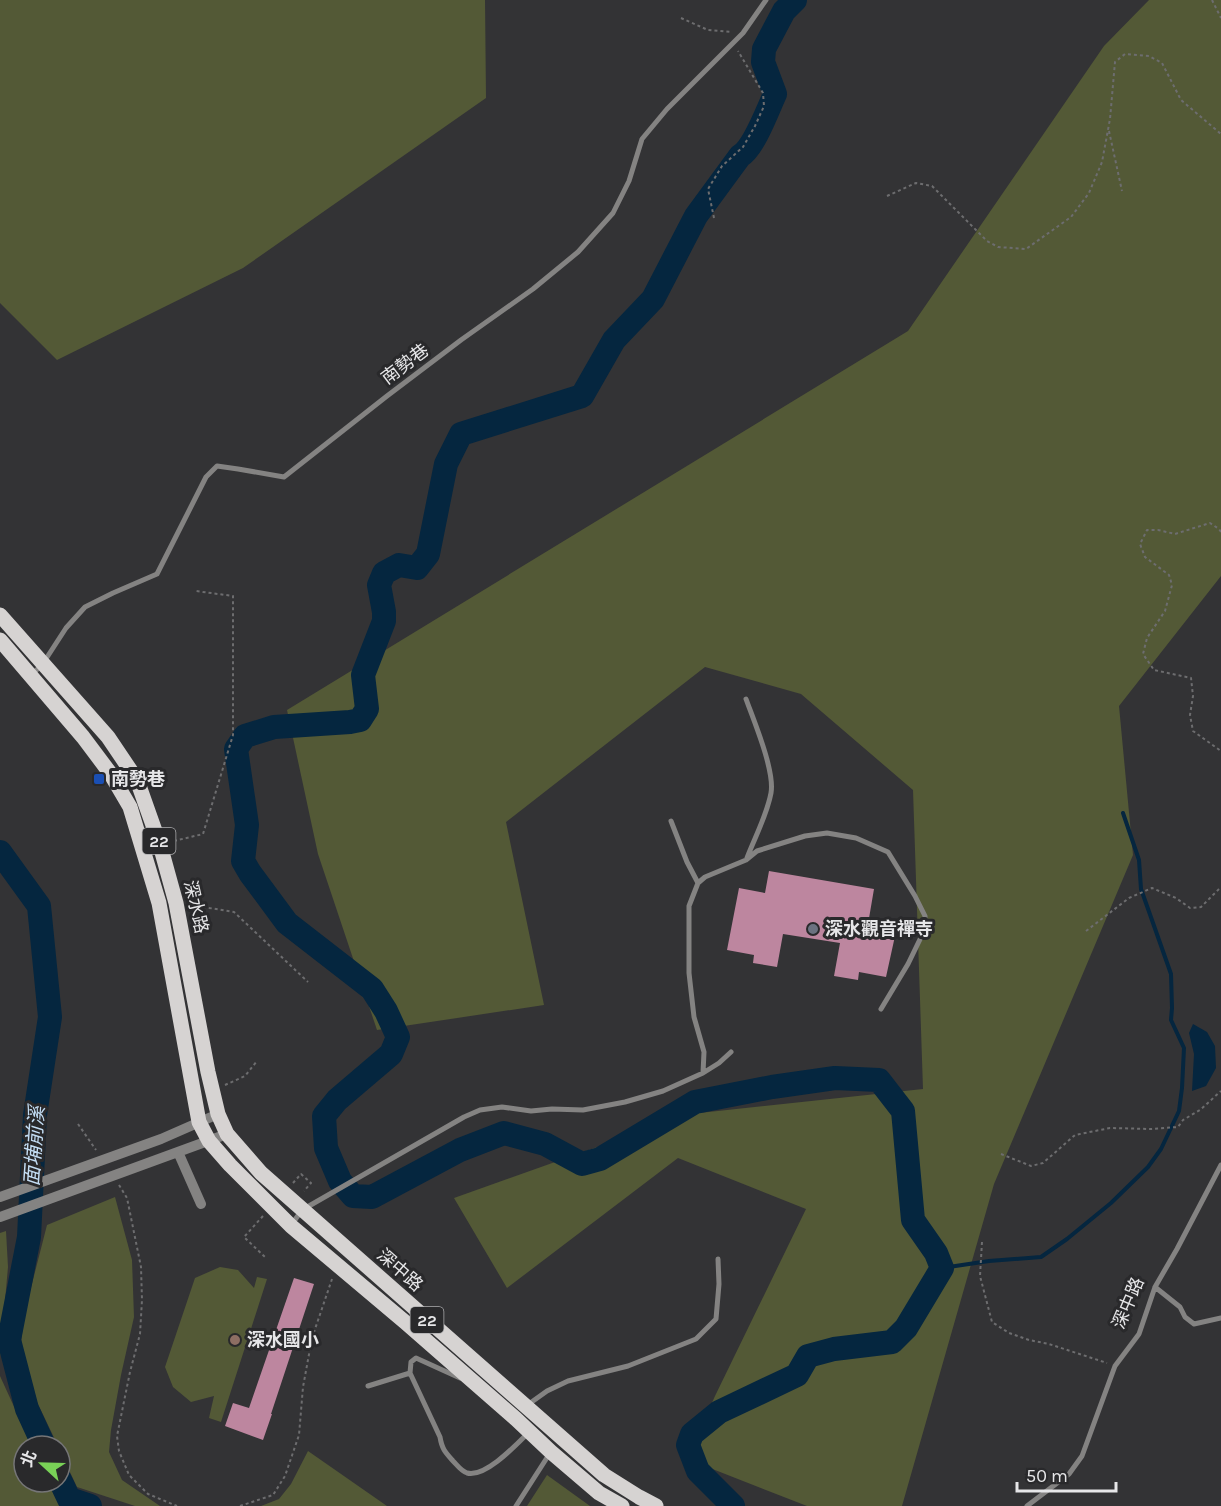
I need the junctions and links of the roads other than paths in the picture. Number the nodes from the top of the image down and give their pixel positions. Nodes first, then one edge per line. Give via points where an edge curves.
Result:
1 (766, 0) edge
2 (0, 615) edge
3 (0, 640) edge
4 (42, 665) junction
5 (31, 675) junction
6 (746, 699) dead end
7 (671, 821) dead end
8 (746, 860) junction
9 (698, 883) junction
10 (881, 1010) dead end
11 (731, 1052) dead end
12 (703, 1073) junction
13 (218, 1114) junction
14 (199, 1122) junction
15 (227, 1134) junction
16 (209, 1141) junction
17 (178, 1152) junction
18 (1221, 1165) edge
19 (0, 1197) edge
20 (201, 1204) dead end
21 (302, 1210) junction
22 (0, 1217) edge
23 (291, 1226) junction
24 (718, 1259) dead end
25 (1155, 1287) junction
26 (1221, 1318) edge
27 (410, 1372) junction
28 (477, 1385) junction
29 (368, 1386) dead end
30 (526, 1406) junction
31 (516, 1419) junction
32 (529, 1432) junction
33 (551, 1452) junction
34 (516, 1506) edge
35 (622, 1506) edge
36 (656, 1506) edge
37 (1027, 1506) edge

1 - 4 lane, 南勢巷 via 743,33 642,139 613,213 578,252 284,477 217,466 206,477 157,574 85,607
2 - 4 main road, 深水路 / 22
3 - 5 main road, 深水路 / 22
4 - 5 lane, 南勢巷
4 - 13 main road, 深水路 / 22 via 108,737 137,780 176,903
5 - 14 main road, 深水路 / 22 via 83,737 130,807 159,903
6 - 8 lane via 770,770 772,791
7 - 9 lane
8 - 9 lane
8 - 10 lane via 757,851 827,833 856,838 888,852 925,916 925,929
9 - 12 lane via 689,906 689,973 694,1017 704,1052
11 - 12 lane
12 - 21 lane via 663,1091 583,1110 480,1110
13 - 14 street
13 - 15 main road, 深中路 / 22
14 - 16 main road, 深水路 / 22
14 - 19 street
15 - 16 street
15 - 21 main road, 深中路 / 22 via 261,1173
16 - 17 street
16 - 23 main road, 深中路 / 22
17 - 20 street
17 - 22 street
18 - 25 lane, 深中路
21 - 23 lane
21 - 30 main road, 深中路 / 22
23 - 28 main road, 深中路 / 22
24 - 30 lane via 716,1319 696,1339 628,1366 568,1381
25 - 26 lane via 1194,1324
25 - 37 lane, 深中路 via 1139,1334 1115,1366 1082,1456 1069,1474
27 - 28 lane via 411,1362 416,1358
27 - 29 lane
27 - 32 lane via 442,1448 467,1473 478,1473 503,1458
28 - 31 main road, 深中路 / 22
30 - 31 lane
30 - 36 main road, 深中路 / 22 via 604,1475
31 - 32 main road, 深中路 / 22
32 - 33 main road, 深中路 / 22
33 - 34 lane
33 - 35 main road, 深中路 / 22 via 599,1493

